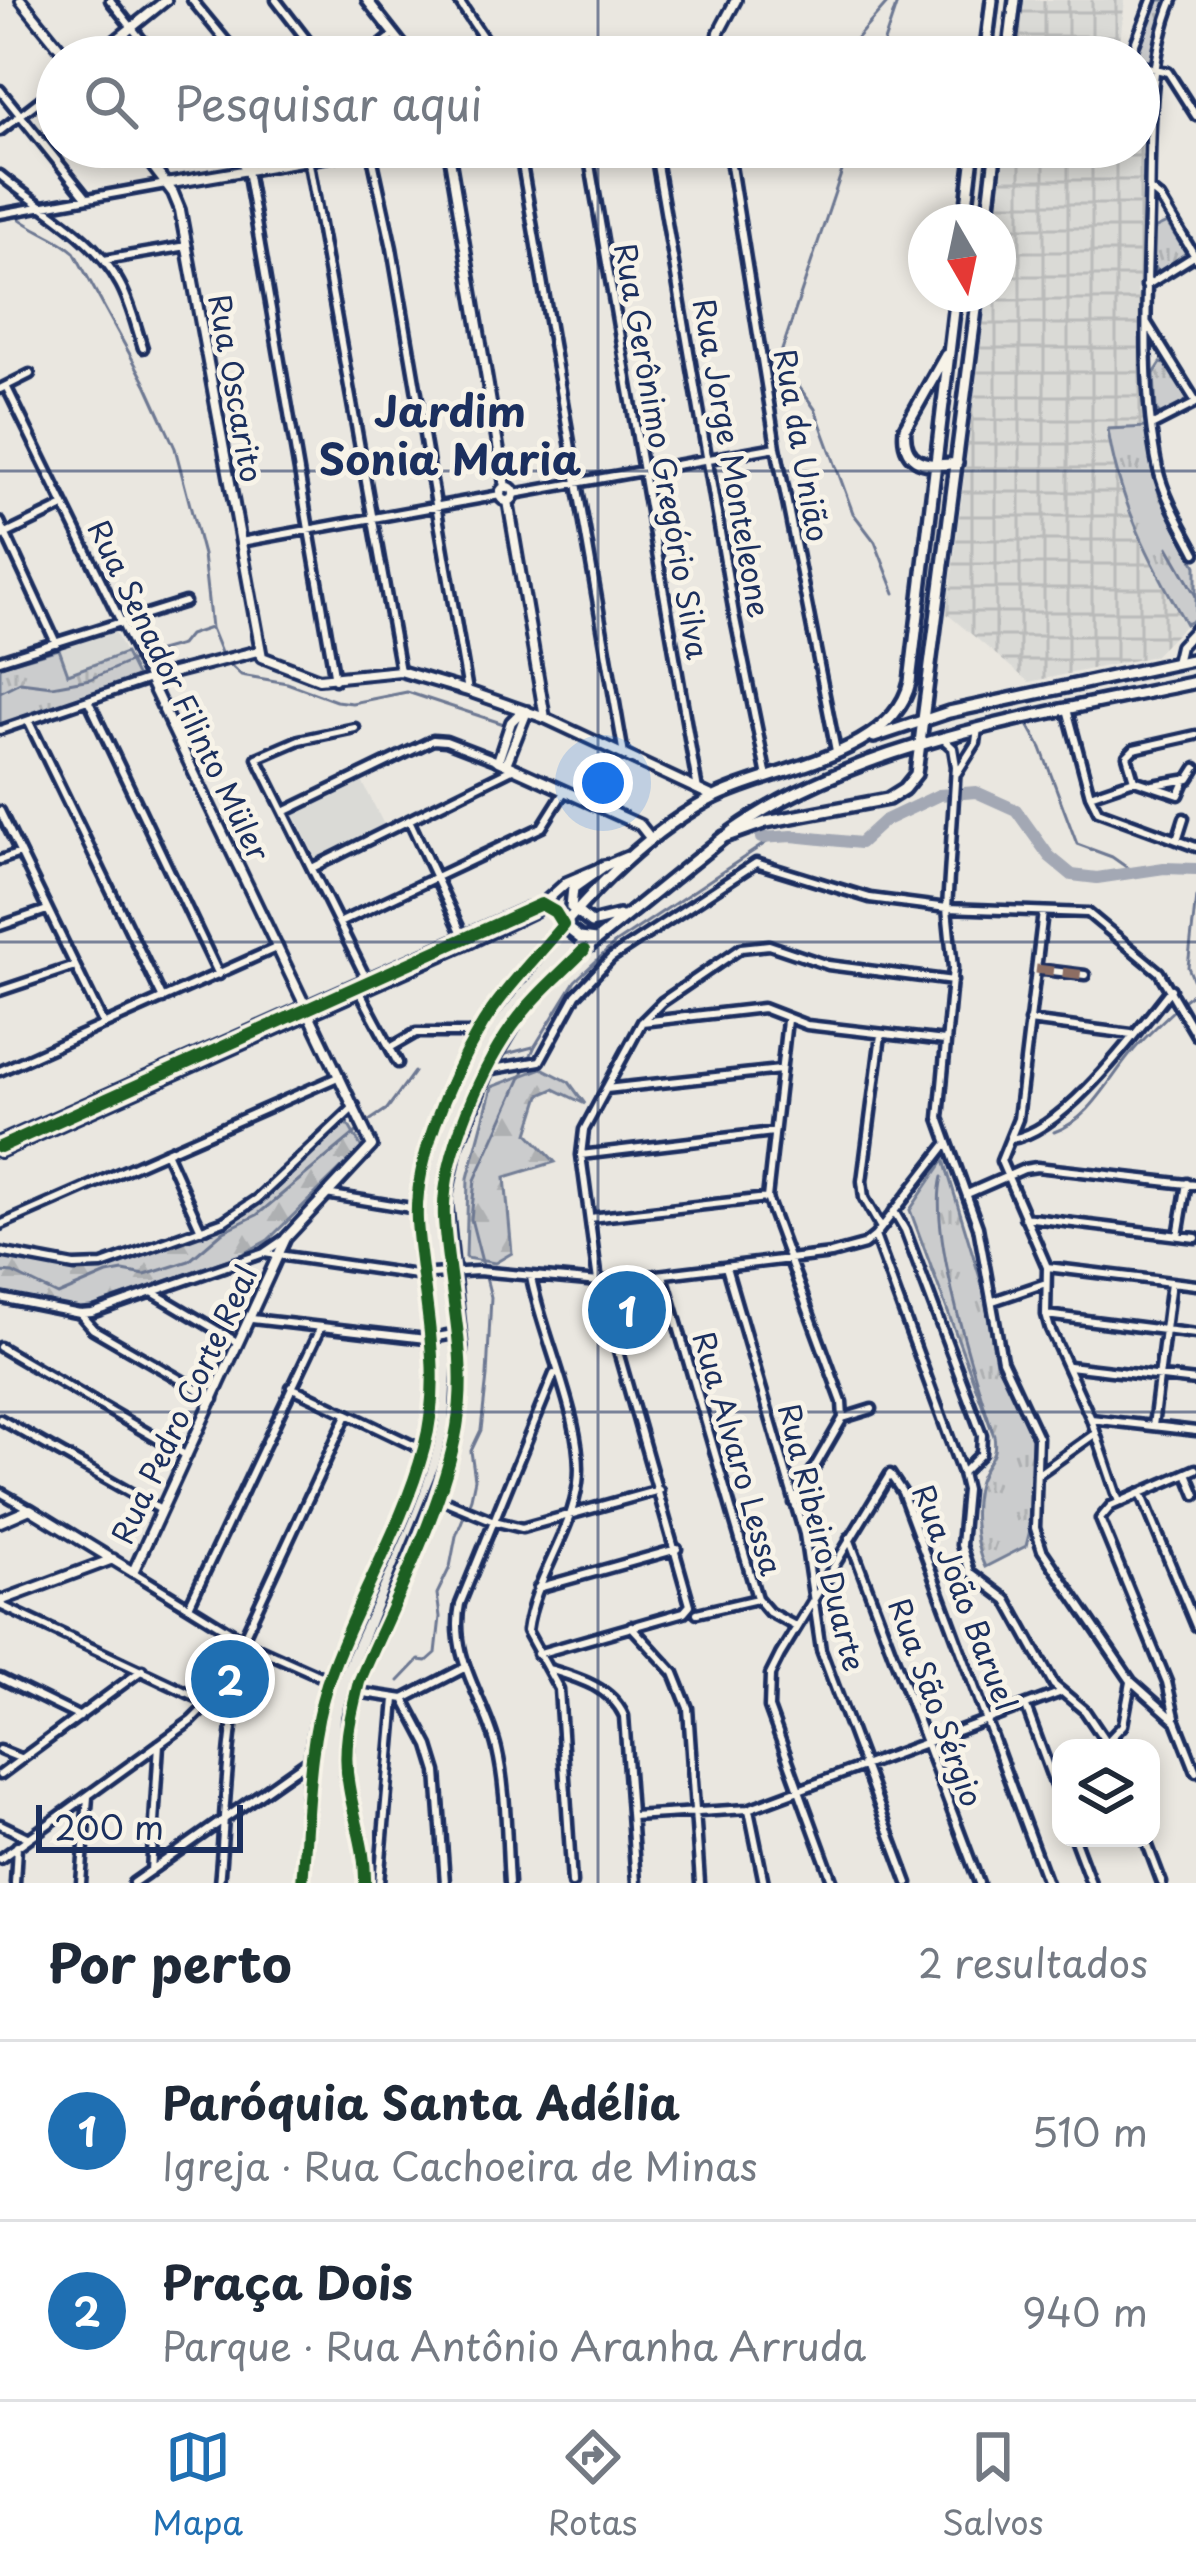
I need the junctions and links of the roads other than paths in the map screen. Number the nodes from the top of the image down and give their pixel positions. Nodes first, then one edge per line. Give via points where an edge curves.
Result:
1 (21, 0) edge
2 (110, 0) edge
3 (166, 0) edge
4 (193, 0) edge
5 (276, 0) edge
6 (367, 0) edge
7 (458, 0) edge
8 (736, 0) edge
9 (992, 0) edge
10 (1015, 0) edge
11 (1152, 0) edge
12 (1173, 0) edge
13 (132, 27) junction
14 (394, 35) edge
15 (51, 36) edge
16 (121, 36) edge
17 (139, 36) edge
18 (221, 36) edge
19 (304, 36) edge
20 (482, 36) edge
21 (718, 36) edge
22 (988, 36) edge
23 (1011, 36) edge
24 (1138, 36) edge
25 (1160, 55) edge
26 (1160, 69) edge
27 (0, 89) edge
28 (36, 103) edge
29 (20, 115) junction
30 (1196, 116) edge
31 (0, 131) edge
32 (36, 135) edge
33 (63, 168) edge
34 (153, 168) edge
35 (259, 168) edge
36 (313, 168) edge
37 (374, 168) edge
38 (452, 168) edge
39 (524, 168) edge
40 (591, 168) edge
41 (658, 168) edge
42 (731, 168) edge
43 (971, 168) edge
44 (993, 168) edge
45 (1151, 168) edge
46 (247, 170) junction
47 (0, 175) edge
48 (166, 184) junction
49 (1150, 190) junction
50 (86, 197) junction
51 (967, 204) edge
52 (989, 204) edge
53 (37, 206) junction
54 (0, 214) edge
55 (1149, 217) junction
56 (1172, 219) junction
57 (187, 246) junction
58 (1196, 256) edge
59 (104, 260) junction
60 (1146, 286) junction
61 (954, 312) edge
62 (976, 312) edge
63 (1146, 322) junction
64 (950, 347) junction
65 (143, 348) dead end
66 (1148, 353) junction
67 (1167, 356) junction
68 (30, 374) dead end
69 (3, 388) edge
70 (1196, 402) edge
71 (1153, 425) junction
72 (776, 447) junction
73 (709, 459) junction
74 (957, 463) junction
75 (936, 466) junction
76 (642, 471) junction
77 (576, 483) junction
78 (507, 494) junction
79 (64, 506) junction
80 (438, 507) junction
81 (374, 519) junction
82 (0, 522) edge
83 (308, 530) junction
84 (3, 535) edge
85 (241, 542) junction
86 (1196, 553) edge
87 (185, 602) dead end
88 (121, 623) junction
89 (1196, 629) edge
90 (56, 643) junction
91 (258, 651) junction
92 (1196, 659) edge
93 (0, 660) edge
94 (1176, 663) junction
95 (400, 671) junction
96 (149, 679) junction
97 (335, 680) junction
98 (1194, 683) edge
99 (540, 690) junction
100 (468, 691) junction
101 (89, 702) junction
102 (504, 703) junction
103 (967, 707) junction
104 (1067, 709) junction
105 (526, 711) junction
106 (545, 718) junction
107 (925, 718) junction
108 (28, 721) junction
109 (511, 722) junction
110 (355, 728) dead end
111 (978, 728) junction
112 (0, 730) edge
113 (1196, 735) edge
114 (874, 737) junction
115 (942, 738) junction
116 (922, 744) junction
117 (836, 751) junction
118 (624, 755) junction
119 (693, 762) junction
120 (507, 764) junction
121 (1196, 768) edge
122 (767, 777) junction
123 (1186, 779) junction
124 (955, 780) junction
125 (1134, 780) junction
126 (680, 781) junction
127 (1151, 785) junction
128 (565, 789) junction
129 (698, 790) junction
130 (1090, 795) junction
131 (714, 797) junction
132 (0, 811) edge
133 (284, 812) junction
134 (1184, 818) dead end
135 (410, 821) junction
136 (724, 837) junction
137 (1177, 840) junction
138 (651, 841) junction
139 (1196, 847) edge
140 (637, 852) junction
141 (20, 853) junction
142 (0, 860) edge
143 (604, 866) junction
144 (312, 868) junction
145 (436, 878) junction
146 (541, 904) junction
147 (947, 908) junction
148 (47, 910) junction
149 (631, 910) junction
150 (1043, 912) junction
151 (574, 913) junction
152 (339, 923) junction
153 (563, 925) junction
154 (0, 926) edge
155 (465, 940) junction
156 (596, 940) junction
157 (278, 946) junction
158 (75, 966) junction
159 (1036, 969) junction
160 (219, 975) junction
161 (1085, 975) dead end
162 (953, 981) junction
163 (363, 986) junction
164 (1171, 989) junction
165 (0, 991) edge
166 (164, 999) junction
167 (309, 1011) junction
168 (788, 1020) junction
169 (1030, 1021) junction
170 (642, 1022) junction
171 (104, 1025) junction
172 (477, 1033) junction
173 (1132, 1034) junction
174 (881, 1035) junction
175 (1196, 1036) edge
176 (945, 1042) junction
177 (391, 1048) junction
178 (398, 1063) dead end
179 (487, 1070) junction
180 (780, 1070) junction
181 (0, 1071) edge
182 (340, 1076) junction
183 (606, 1089) junction
184 (356, 1109) junction
185 (773, 1132) junction
186 (1011, 1139) junction
187 (0, 1142) edge
188 (371, 1142) joint
189 (946, 1145) junction
190 (0, 1152) edge
191 (166, 1152) junction
192 (581, 1155) junction
193 (1007, 1176) junction
194 (1192, 1184) edge
195 (324, 1194) junction
196 (968, 1194) junction
197 (767, 1198) junction
198 (417, 1209) junction
199 (894, 1211) junction
200 (1024, 1217) junction
201 (590, 1218) junction
202 (0, 1225) edge
203 (881, 1228) junction
204 (201, 1230) junction
205 (875, 1236) junction
206 (1178, 1237) junction
207 (286, 1238) junction
208 (1196, 1238) edge
209 (0, 1252) edge
210 (264, 1253) junction
211 (277, 1257) junction
212 (789, 1260) junction
213 (726, 1267) junction
214 (1047, 1267) junction
215 (451, 1270) junction
216 (424, 1275) junction
217 (663, 1275) junction
218 (531, 1277) junction
219 (598, 1282) junction
220 (1171, 1282) junction
221 (1046, 1283) junction
222 (1196, 1285) edge
223 (152, 1292) junction
224 (0, 1298) edge
225 (992, 1302) junction
226 (80, 1314) junction
227 (1046, 1315) junction
228 (252, 1319) junction
229 (320, 1329) junction
230 (1165, 1330) junction
231 (459, 1333) junction
232 (1196, 1334) edge
233 (432, 1339) junction
234 (240, 1344) junction
235 (0, 1347) edge
236 (1068, 1366) junction
237 (556, 1370) junction
238 (1159, 1377) junction
239 (1196, 1381) edge
240 (291, 1387) junction
241 (214, 1400) junction
242 (872, 1409) dead end
243 (347, 1415) junction
244 (843, 1418) junction
245 (0, 1419) edge
246 (1091, 1419) junction
247 (1153, 1426) junction
248 (1196, 1431) edge
249 (1094, 1434) junction
250 (424, 1450) junction
251 (187, 1456) junction
252 (1196, 1469) edge
253 (962, 1472) junction
254 (1187, 1473) junction
255 (1037, 1475) junction
256 (659, 1490) junction
257 (0, 1492) edge
258 (1141, 1493) junction
259 (1196, 1495) edge
260 (436, 1497) junction
261 (1119, 1502) junction
262 (794, 1503) junction
263 (30, 1509) junction
264 (161, 1510) junction
265 (568, 1516) junction
266 (494, 1521) junction
267 (0, 1522) edge
268 (849, 1538) junction
269 (676, 1549) junction
270 (113, 1559) junction
271 (133, 1571) junction
272 (538, 1588) junction
273 (814, 1595) junction
274 (758, 1599) junction
275 (0, 1603) edge
276 (189, 1606) junction
277 (697, 1613) dead end
278 (1194, 1614) edge
279 (631, 1626) junction
280 (795, 1626) junction
281 (1196, 1626) edge
282 (241, 1638) junction
283 (254, 1646) junction
284 (537, 1654) junction
285 (546, 1667) junction
286 (464, 1668) junction
287 (142, 1670) junction
288 (0, 1678) edge
289 (328, 1679) junction
290 (1132, 1682) junction
291 (356, 1692) junction
292 (1059, 1693) junction
293 (400, 1699) junction
294 (207, 1702) junction
295 (1026, 1707) junction
296 (236, 1709) junction
297 (80, 1717) junction
298 (988, 1721) junction
299 (1176, 1721) junction
300 (1104, 1739) edge
301 (1112, 1739) edge
302 (159, 1744) junction
303 (927, 1744) junction
304 (0, 1750) edge
305 (313, 1757) junction
306 (22, 1759) junction
307 (865, 1766) junction
308 (1196, 1772) edge
309 (0, 1775) edge
310 (1052, 1778) edge
311 (799, 1790) junction
312 (88, 1794) junction
313 (748, 1809) junction
314 (696, 1813) junction
315 (632, 1816) junction
316 (226, 1817) junction
317 (0, 1824) edge
318 (29, 1838) junction
319 (17, 1846) junction
320 (1077, 1847) edge
321 (1148, 1847) edge
322 (0, 1859) edge
323 (151, 1870) junction
324 (15, 1883) edge
325 (81, 1883) edge
326 (133, 1883) edge
327 (219, 1883) edge
328 (302, 1883) edge
329 (365, 1883) edge
330 (379, 1883) edge
331 (445, 1883) edge
332 (509, 1883) edge
333 (572, 1883) edge
334 (636, 1883) edge
335 (700, 1883) edge
336 (764, 1883) edge
337 (833, 1883) edge
338 (908, 1883) edge
339 (979, 1883) edge
340 (1047, 1883) edge
341 (1091, 1883) edge
342 (1162, 1883) edge

1 - 15 street
2 - 13 street
3 - 13 street
4 - 18 street
5 - 19 street
6 - 14 street
7 - 20 street
8 - 21 street
9 - 22 main road
10 - 23 main road
11 - 24 street
12 - 25 street
13 - 16 street
13 - 17 street
26 - 30 street
27 - 29 street
28 - 29 street
29 - 31 street
29 - 32 street
33 - 50 street
34 - 48 street, Rua Oscarito
35 - 46 street
36 - 81 street
37 - 80 street
38 - 78 street
39 - 77 street
40 - 76 street, Rua Gerônimo Gregório Silva
41 - 73 street, Rua Jorge Monteleone
42 - 72 street, Rua da União
43 - 51 main road
44 - 52 main road
45 - 49 street
46 - 48 street
46 - 83 street
47 - 53 street
48 - 50 street
48 - 57 street, Rua Oscarito
49 - 55 street
49 - 56 street
50 - 53 street
53 - 54 street
53 - 59 street
55 - 56 street
55 - 60 street
56 - 58 street
57 - 59 street
57 - 85 street, Rua Oscarito
58 - 60 street
59 - 65 street
60 - 63 street
61 - 64 main road
62 - 74 main road
63 - 66 street
63 - 67 street
64 - 75 main road
64 - 75 main road via 903,433 910,455
66 - 67 street
66 - 71 street
67 - 70 street
68 - 69 street
69 - 79 street, Rua Senador Filinto Müler
70 - 71 street
71 - 86 street via 1162,484
72 - 73 street
72 - 117 street, Rua da União
73 - 76 street
73 - 122 street, Rua Jorge Monteleone
74 - 75 main road
74 - 107 main road
75 - 114 main road via 907,693
76 - 77 street
76 - 119 street, Rua Gerônimo Gregório Silva
77 - 78 street
77 - 118 street
78 - 80 street
78 - 99 street
79 - 84 street
79 - 88 street, Rua Senador Filinto Müler
80 - 81 street
80 - 100 street
81 - 83 street
81 - 95 street
82 - 84 street
83 - 85 street
83 - 97 street
84 - 90 street
85 - 91 street, Rua Oscarito
87 - 88 street
88 - 90 street
88 - 96 street, Rua Senador Filinto Müler
89 - 94 street
90 - 93 street
91 - 96 street
91 - 97 street via 268,662
92 - 94 main road
94 - 98 main road
94 - 103 main road
95 - 97 street
95 - 100 street
96 - 101 street
96 - 157 street, Rua Senador Filinto Müler
98 - 104 main road
99 - 105 street
99 - 106 street
100 - 102 street
101 - 108 street
101 - 160 street
102 - 105 street
102 - 109 street
103 - 107 main road
103 - 111 main road
104 - 111 main road
104 - 130 street
105 - 106 street
105 - 109 street
105 - 120 street
106 - 118 street
107 - 114 main road
107 - 116 main road
108 - 112 street
108 - 166 street
109 - 120 street
110 - 133 street via 257,758
111 - 115 main road
111 - 124 street
113 - 125 street via 1129,753
114 - 117 main road
115 - 116 main road
115 - 124 street via 955,751
116 - 136 main road via 788,797
116 - 136 main road via 913,779 888,799
117 - 122 main road
118 - 126 street
119 - 126 street
119 - 129 street, Rua Gerônimo Gregório Silva
120 - 128 street
120 - 133 street via 433,740
120 - 135 street
121 - 123 street
122 - 131 main road
123 - 127 street
123 - 127 street via 1179,795
124 - 147 street
125 - 127 street
125 - 130 street
126 - 129 street
128 - 138 street via 640,825
128 - 145 street via 542,827
129 - 131 street
130 - 137 street via 1109,818
131 - 138 main road
132 - 141 street
133 - 144 street
134 - 137 street
135 - 144 street
135 - 145 street
136 - 149 main road
137 - 139 street
138 - 140 main road
140 - 143 street
140 - 151 main road
141 - 142 street
141 - 148 street
143 - 146 street
143 - 151 main road via 573,888
144 - 152 street
145 - 152 street
145 - 155 street
146 - 153 street
146 - 155 street
147 - 150 street
147 - 162 street
147 - 179 street via 870,898 752,864 611,958 576,995 543,1058
148 - 154 street
148 - 158 street
149 - 151 main road via 598,923
149 - 156 main road
150 - 159 street
150 - 164 street via 1092,915
151 - 153 main road
152 - 163 street
153 - 156 main road
153 - 172 main road
155 - 163 street
156 - 179 main road via 522,1012
157 - 160 street
157 - 167 street, Rua Senador Filinto Müler
158 - 165 street
158 - 171 street
159 - 161 street
159 - 169 street
160 - 166 street
162 - 170 street via 828,965 755,944 724,958
162 - 176 street
163 - 167 street
163 - 177 street
164 - 173 street
164 - 175 street
166 - 171 street
167 - 182 street, Rua Senador Filinto Müler
167 - 187 street
167 - 190 street
168 - 170 street via 756,1008
168 - 174 street
168 - 180 street
169 - 173 street
169 - 186 street
170 - 183 street
171 - 181 street
172 - 177 street via 416,1034
172 - 198 main road via 431,1136
173 - 186 street via 1066,1109
174 - 176 street
174 - 203 street via 862,1181
176 - 189 street via 938,1106
177 - 178 street
179 - 215 main road via 447,1179
180 - 183 street
180 - 185 street
182 - 184 street, Rua Senador Filinto Müler
182 - 191 street
183 - 192 street via 584,1130
184 - 188 street, Rua Senador Filinto Müler
184 - 204 street via 257,1199
185 - 192 street
185 - 197 street
186 - 193 street via 1001,1161
188 - 195 street, Rua Pedro Corte Real
189 - 196 street
189 - 199 street
191 - 202 street
191 - 204 street
192 - 201 street
193 - 194 street via 1037,1168
193 - 196 street
193 - 200 street
194 - 206 street
195 - 198 street
195 - 207 street, Rua Pedro Corte Real
196 - 225 street
197 - 201 street
197 - 212 street
198 - 216 main road
199 - 203 street
199 - 253 street via 982,1436 981,1454
200 - 206 street
200 - 214 street
201 - 219 street
203 - 205 street
204 - 209 street via 102,1265
205 - 212 street via 852,1249
205 - 253 street
206 - 208 street
207 - 210 street
207 - 211 street, Rua Pedro Corte Real
210 - 211 street
210 - 223 street
211 - 216 street
211 - 228 street, Rua Pedro Corte Real
212 - 213 street
212 - 244 street
213 - 217 street
213 - 262 street, Rua Ribeiro Duarte
214 - 220 street
214 - 221 street
215 - 216 street
215 - 218 street
215 - 231 main road
216 - 233 main road
217 - 219 street
217 - 274 street, Rua Alvaro Lessa
218 - 219 street
218 - 237 street
219 - 256 street
220 - 222 street
220 - 230 street
221 - 225 street
221 - 227 street
223 - 226 street
223 - 234 street
224 - 226 street
225 - 255 street via 1005,1369 1035,1424
226 - 241 street
227 - 230 street
227 - 236 street
228 - 229 street
228 - 234 street, Rua Pedro Corte Real
229 - 233 street
229 - 240 street
230 - 232 street
230 - 238 street
231 - 233 street
231 - 260 main road via 457,1427
233 - 250 main road
234 - 241 street, Rua Pedro Corte Real
235 - 251 street
236 - 238 street
236 - 246 street
237 - 265 street via 579,1454
237 - 266 street
238 - 239 street
238 - 247 street
240 - 243 street
240 - 276 street
241 - 251 street, Rua Pedro Corte Real
242 - 244 street
243 - 250 street
243 - 282 street
244 - 262 street
245 - 264 street
246 - 247 street
246 - 249 street
247 - 248 street
249 - 255 street
249 - 261 street
250 - 289 main road
251 - 264 street, Rua Pedro Corte Real
252 - 254 street
253 - 292 street via 964,1560 974,1578 1007,1600
254 - 258 street
254 - 259 street
255 - 290 street via 1042,1550
256 - 265 street
256 - 269 street
257 - 263 street
258 - 261 street
258 - 278 street
260 - 266 street
260 - 291 main road
261 - 299 street via 1101,1523
262 - 273 street, Rua Ribeiro Duarte
263 - 267 street
263 - 270 street
264 - 271 street, Rua Pedro Corte Real
265 - 266 street via 522,1528
265 - 272 street
266 - 286 street via 458,1611
268 - 273 street
268 - 298 street, Rua João Baruel via 893,1474
268 - 303 street, Rua São Sérgio
269 - 272 street
269 - 279 street via 690,1605
270 - 271 street
270 - 275 street
271 - 276 street
272 - 284 street via 527,1631
273 - 280 street
273 - 307 street, Rua Ribeiro Duarte via 821,1650
274 - 277 street
274 - 280 street, Rua Alvaro Lessa
275 - 287 street
276 - 282 street
278 - 281 street
279 - 284 street
279 - 314 street via 665,1660 685,1697
280 - 311 street via 767,1696
282 - 283 street
282 - 294 street
283 - 289 street
283 - 296 street
284 - 285 street
285 - 315 street via 600,1689 621,1708
285 - 333 street via 560,1700
286 - 293 street
286 - 332 street via 499,1758
287 - 294 street
287 - 297 street
288 - 297 street
289 - 305 main road
290 - 299 street
290 - 301 street
291 - 293 street
291 - 329 main road via 346,1753
292 - 295 street
292 - 300 street via 1085,1711
293 - 330 street
293 - 331 street via 436,1772
294 - 296 street
294 - 302 street
295 - 298 street
295 - 310 street
296 - 316 street
297 - 306 street
298 - 303 street
298 - 340 street, Rua João Baruel
299 - 308 street
302 - 312 street
302 - 323 street
303 - 307 street
303 - 339 street, Rua São Sérgio
304 - 306 street
305 - 316 street
305 - 328 main road
306 - 309 street
307 - 311 street
307 - 338 street, Rua Ribeiro Duarte
311 - 313 street
311 - 337 street
312 - 318 street
312 - 325 street
313 - 314 street
313 - 336 street
314 - 315 street
314 - 335 street
315 - 334 street
316 - 323 street
316 - 327 street
317 - 318 street
318 - 319 street
319 - 322 street
319 - 324 street
320 - 341 street
321 - 342 street
323 - 326 street

